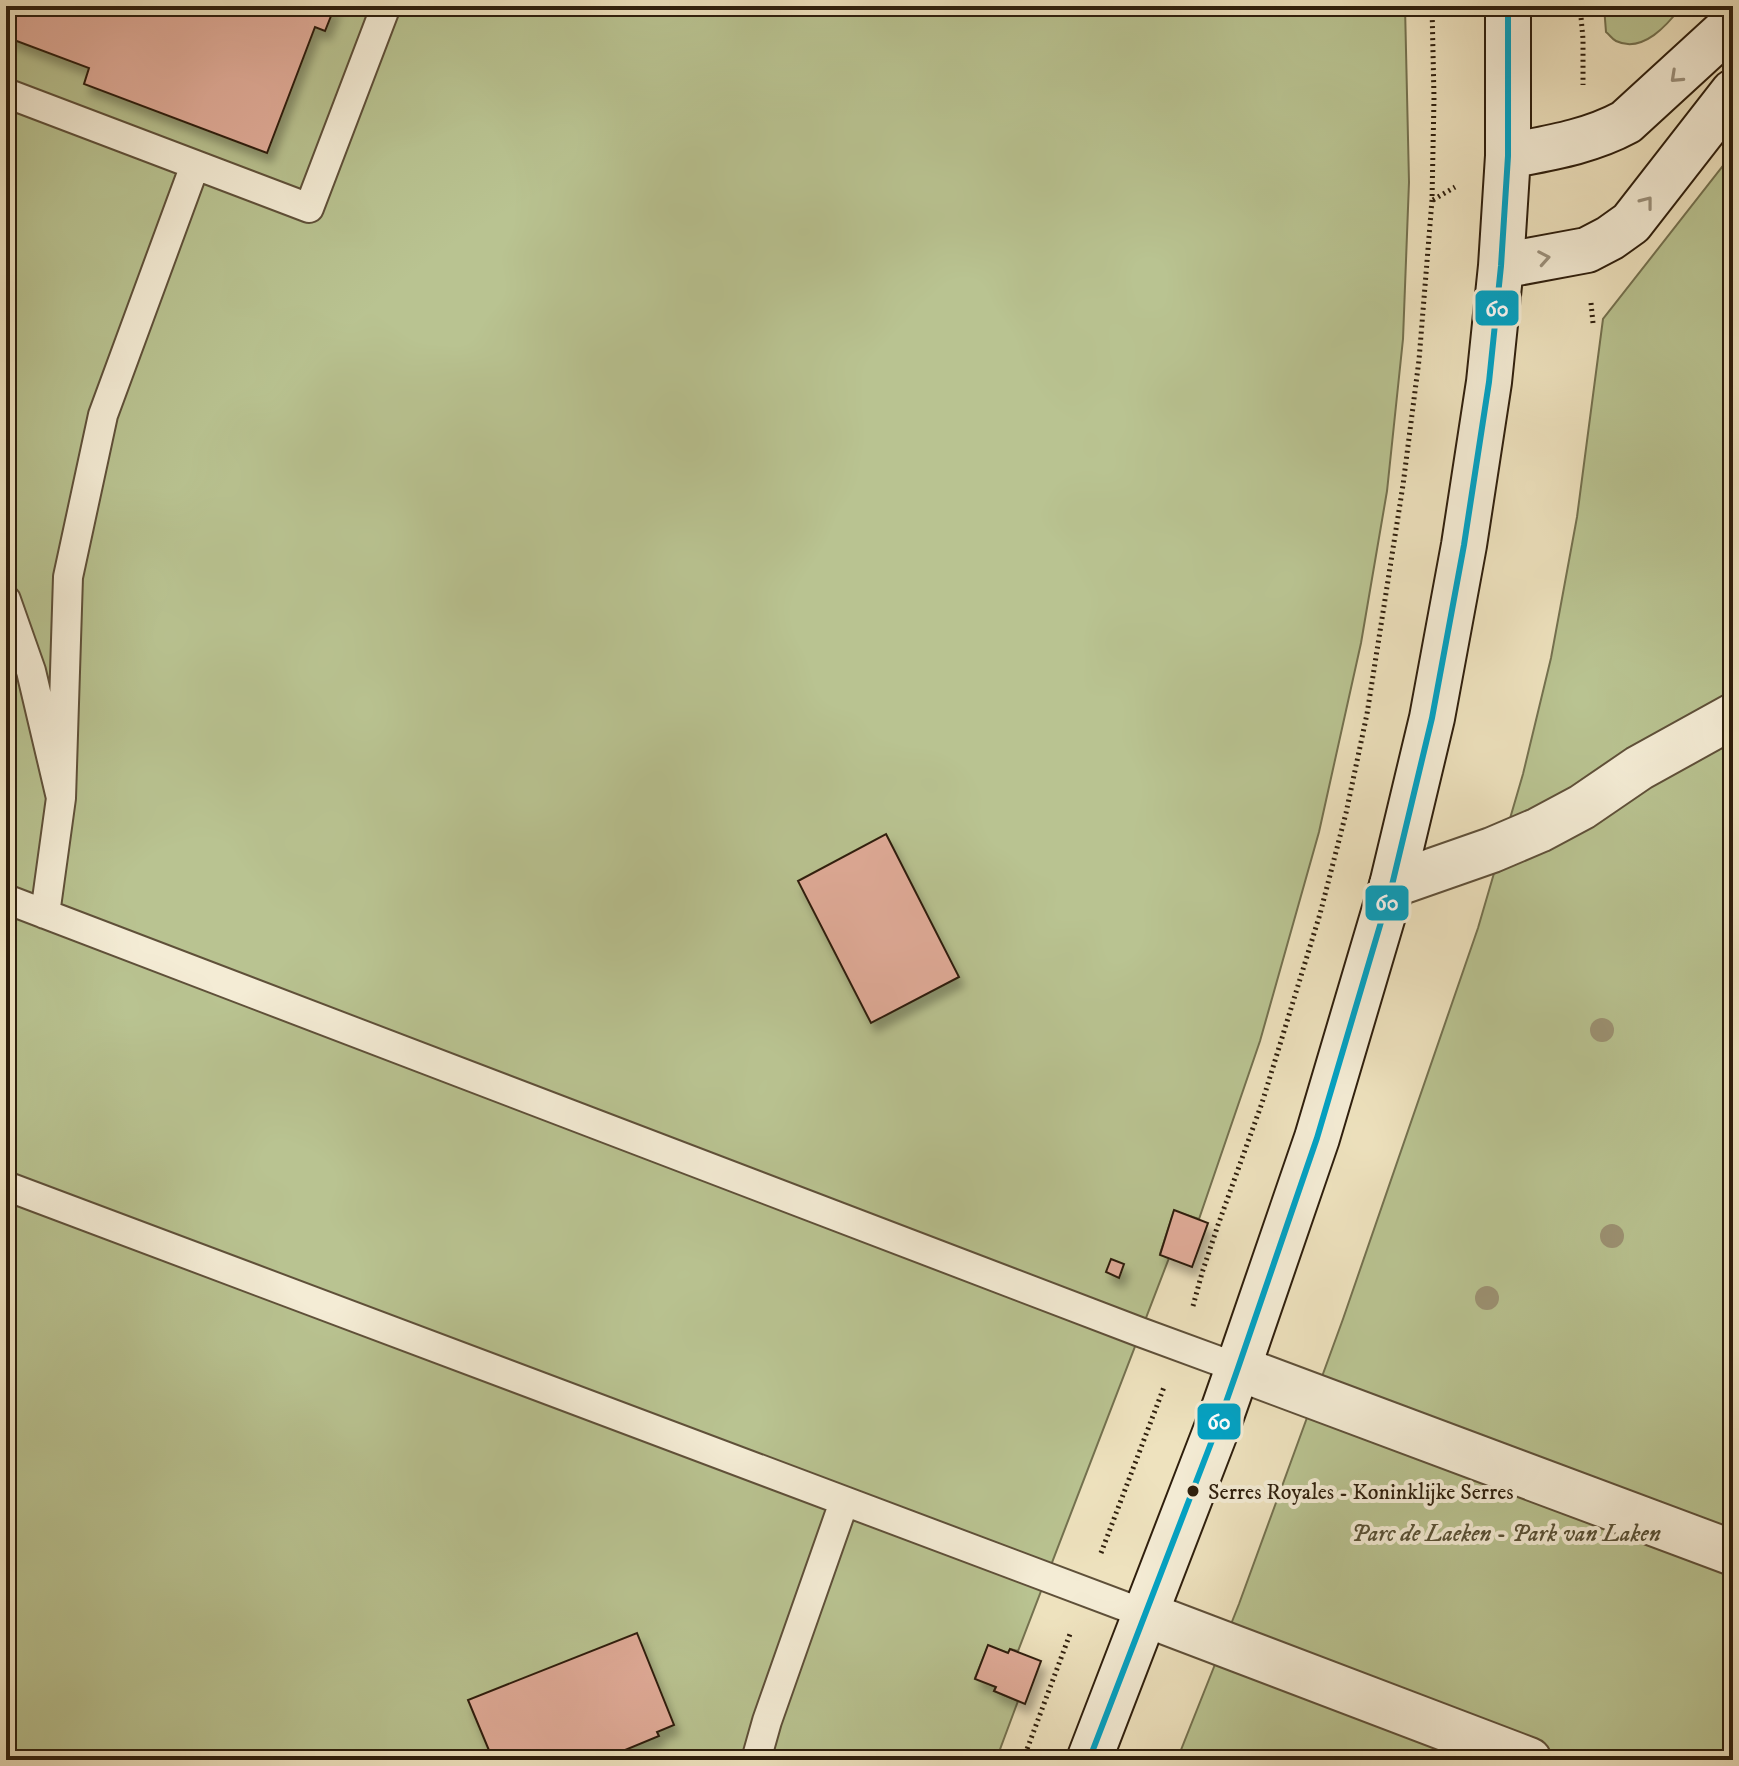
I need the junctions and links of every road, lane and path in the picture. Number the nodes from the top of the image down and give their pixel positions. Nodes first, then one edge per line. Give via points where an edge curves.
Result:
1 (386, 6) edge
2 (1432, 6) edge
3 (1508, 6) edge
4 (1733, 24) edge
5 (1733, 92) edge
6 (6, 93) edge
7 (1508, 156) junction
8 (195, 165) junction
9 (1501, 266) junction
10 (6, 600) edge
11 (1733, 716) edge
12 (61, 798) junction
13 (1392, 885) junction
14 (6, 899) edge
15 (45, 914) junction
16 (6, 1186) edge
17 (1179, 1347) junction
18 (1238, 1368) junction
19 (844, 1502) junction
20 (1733, 1553) edge
21 (1085, 1594) junction
22 (1145, 1614) junction
23 (756, 1760) edge
24 (1023, 1760) edge
25 (1089, 1760) edge
26 (1529, 1760) edge

1 - 8 lane via 309,208
2 - 17 path via 1432,200 1419,360 1367,714 1320,914
3 - 7 street
4 -> 7 street via 1626,122 1584,140
9 -> 5 street via 1587,250 1631,223
6 - 8 lane
7 - 9 street
8 - 12 lane via 103,415 68,577
9 - 13 street via 1464,545 1432,718
10 - 12 lane via 31,671
11 - 13 street via 1539,830
12 - 15 lane
13 - 18 street via 1317,1138
14 - 15 lane
15 - 17 lane
16 - 19 lane
17 - 18 lane
17 - 21 path
18 - 20 street
18 - 22 street
19 - 21 lane
19 - 23 lane
21 - 22 lane
21 - 24 path
22 - 25 street
22 - 26 street

